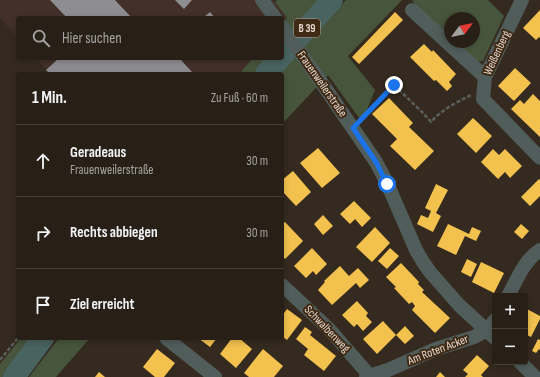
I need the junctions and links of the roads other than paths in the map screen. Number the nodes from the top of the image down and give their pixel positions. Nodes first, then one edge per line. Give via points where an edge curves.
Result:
1 (262, 0) edge
2 (332, 0) edge
3 (522, 0) edge
4 (412, 10) dead end
5 (273, 16) edge
6 (284, 31) edge
7 (284, 54) edge
8 (278, 60) edge
9 (268, 72) edge
10 (484, 83) junction
11 (540, 158) edge
12 (538, 256) edge
13 (284, 286) edge
14 (510, 293) edge
15 (492, 329) edge
16 (42, 340) edge
17 (169, 340) edge
18 (523, 365) edge
19 (390, 374) edge
20 (368, 376) edge
21 (14, 377) edge
22 (215, 377) edge
23 (535, 377) edge

1 - 5 street
2 - 7 main road, B 39
3 - 10 street, Weißenberg
4 - 10 street
6 - 15 street, Frauenweilerstraße, bridge via 376,162 423,262 459,305
8 - 9 main road
10 - 11 street, Weißenberg via 483,99
12 - 14 street via 525,265
13 - 20 street, Schwalbenweg via 329,329
15 - 19 street, Am Roten Acker via 436,349
16 - 21 main road
17 - 22 street
18 - 23 street
19 - 20 street, Am Roten Acker

